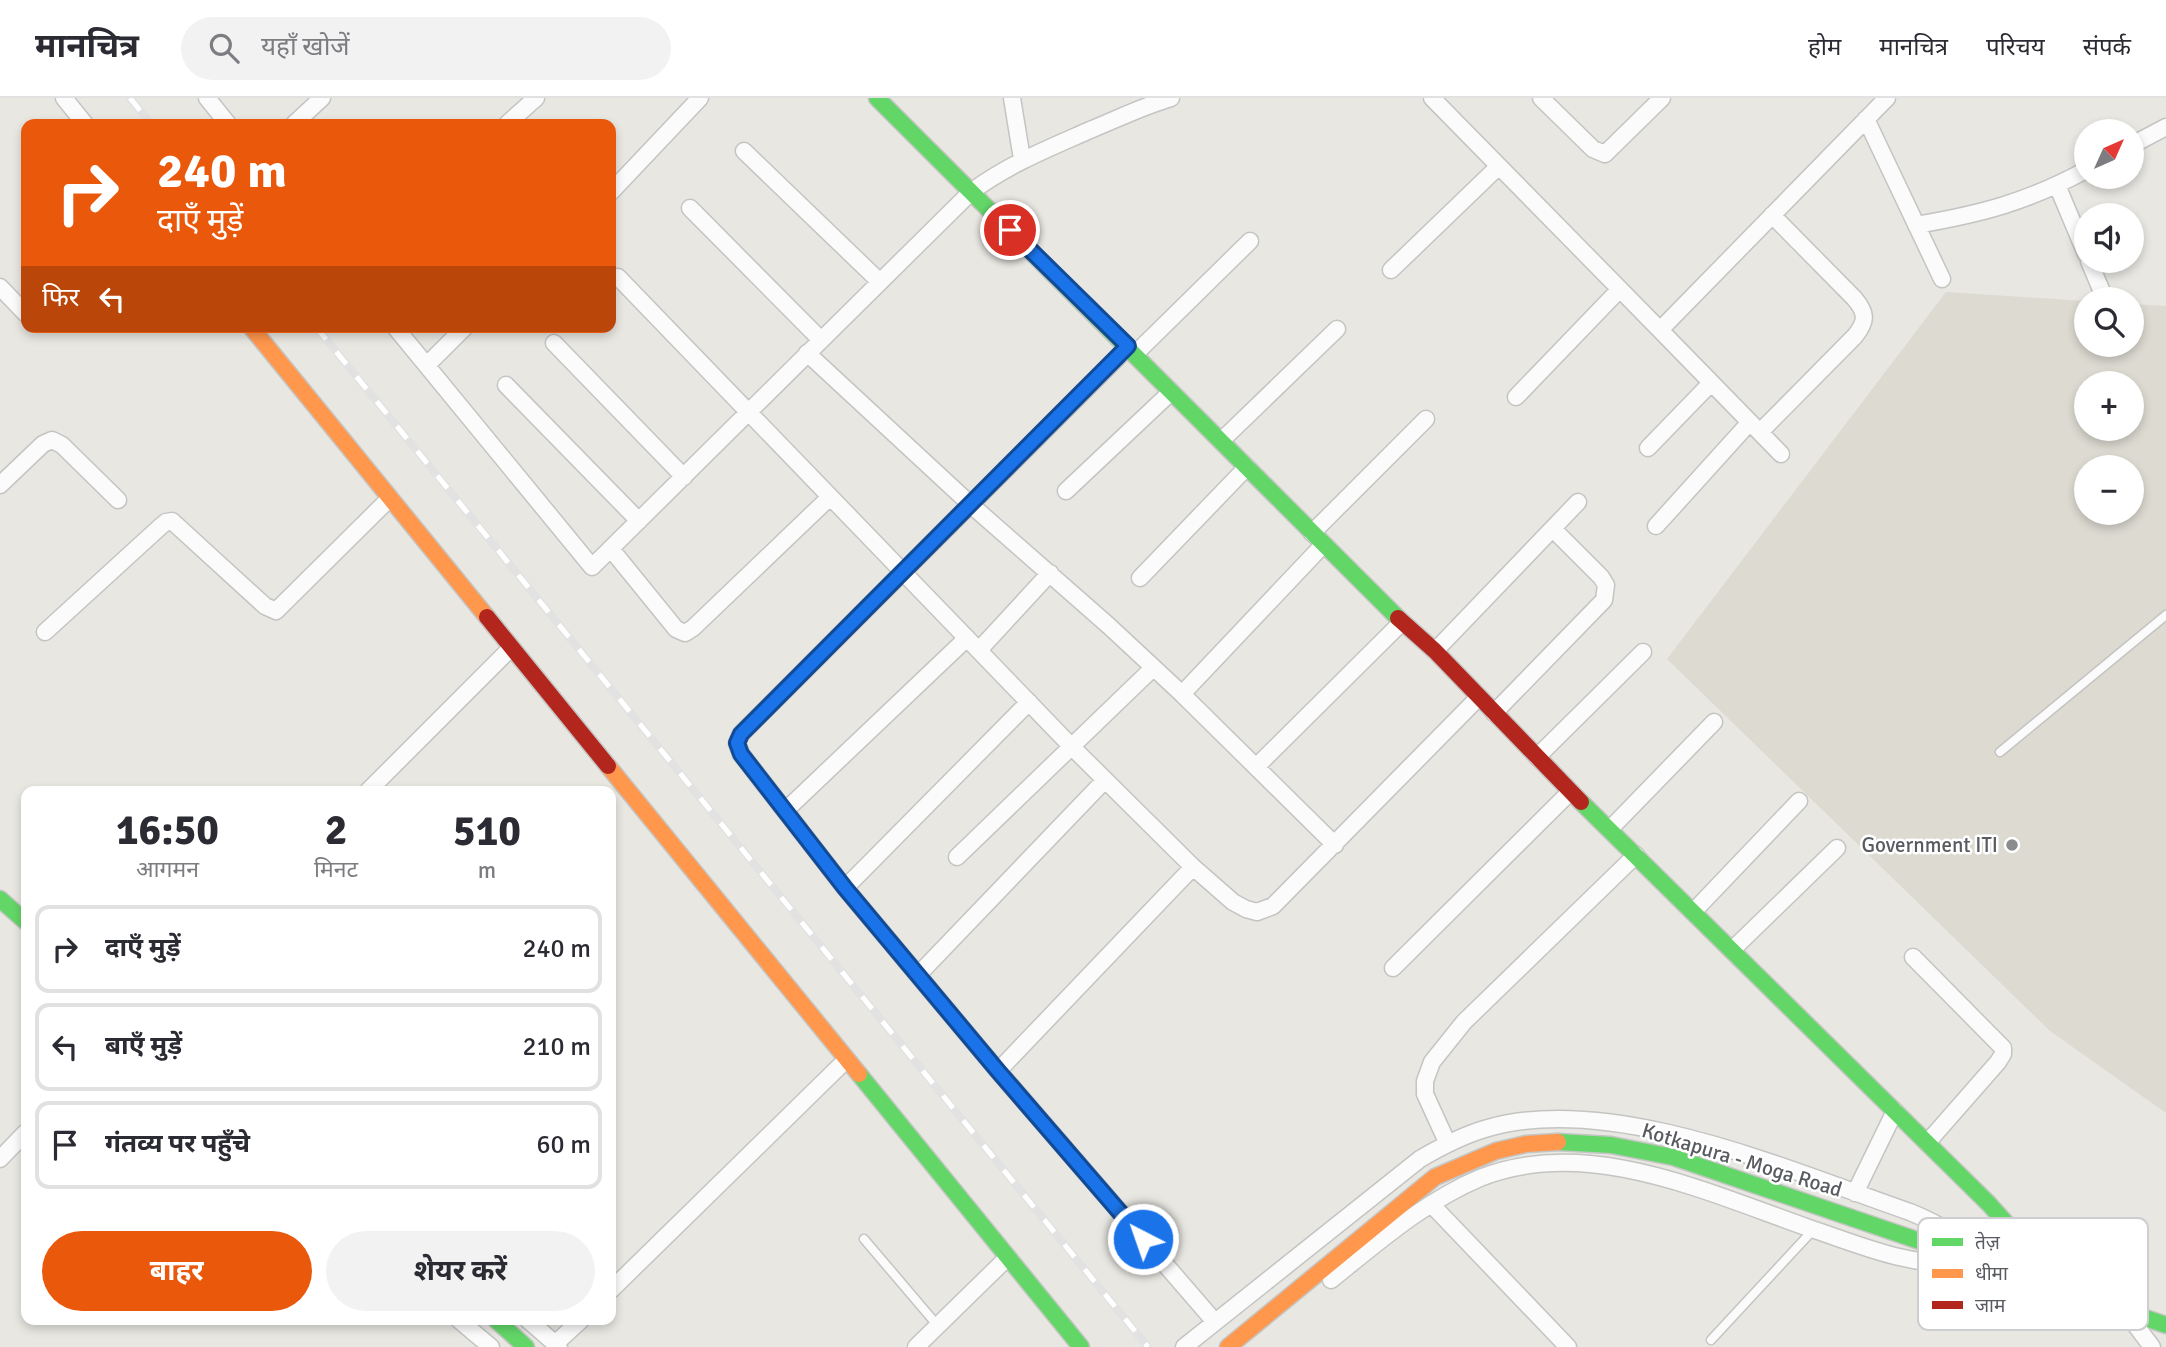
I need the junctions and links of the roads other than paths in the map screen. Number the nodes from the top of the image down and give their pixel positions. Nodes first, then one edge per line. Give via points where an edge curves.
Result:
1 (64, 98) edge
2 (207, 98) edge
3 (322, 98) edge
4 (536, 98) edge
5 (700, 98) edge
6 (878, 98) edge
7 (1012, 98) edge
8 (1171, 98) edge
9 (1432, 98) edge
10 (1541, 98) edge
11 (1662, 98) edge
12 (1880, 100) edge
13 (81, 119) edge
14 (224, 119) edge
15 (299, 119) edge
16 (513, 119) edge
17 (1866, 119) junction
18 (2166, 127) edge
19 (2144, 139) edge
20 (744, 151) dead end
21 (1022, 159) junction
22 (1499, 166) junction
23 (2074, 176) edge
24 (2057, 185) junction
25 (616, 187) edge
26 (971, 192) junction
27 (690, 208) dead end
28 (1772, 215) junction
29 (1916, 225) junction
30 (2074, 225) edge
31 (1250, 241) dead end
32 (1391, 270) dead end
33 (618, 277) dead end
34 (1942, 279) dead end
35 (880, 281) junction
36 (0, 287) edge
37 (1620, 289) junction
38 (21, 309) edge
39 (1337, 329) dead end
40 (1660, 330) junction
41 (256, 333) edge
42 (401, 333) edge
43 (459, 333) edge
44 (821, 340) junction
45 (554, 343) dead end
46 (1132, 350) junction
47 (807, 353) junction
48 (427, 365) junction
49 (1711, 383) junction
50 (506, 385) dead end
51 (1171, 391) junction
52 (1516, 397) dead end
53 (748, 412) junction
54 (1426, 419) dead end
55 (1755, 427) junction
56 (1221, 441) junction
57 (1648, 448) dead end
58 (1781, 454) dead end
59 (1247, 467) junction
60 (684, 477) junction
61 (0, 485) edge
62 (1066, 491) dead end
63 (831, 497) junction
64 (390, 498) junction
65 (118, 500) dead end
66 (1578, 502) dead end
67 (970, 504) junction
68 (639, 521) junction
69 (1656, 526) dead end
70 (1553, 529) junction
71 (1318, 539) junction
72 (611, 549) junction
73 (904, 573) junction
74 (1050, 573) junction
75 (1140, 578) dead end
76 (2166, 615) edge
77 (1402, 622) junction
78 (45, 632) dead end
79 (973, 644) junction
80 (511, 648) junction
81 (1435, 652) junction
82 (1643, 652) dead end
83 (1153, 668) junction
84 (1182, 694) junction
85 (1479, 697) junction
86 (1028, 702) junction
87 (1494, 713) junction
88 (1714, 722) dead end
89 (1071, 746) junction
90 (2000, 752) dead end
91 (1537, 757) junction
92 (1256, 766) junction
93 (1105, 780) junction
94 (373, 786) edge
95 (1570, 792) junction
96 (1800, 801) dead end
97 (786, 810) junction
98 (1610, 829) junction
99 (1335, 845) junction
100 (1836, 848) dead end
101 (1636, 855) junction
102 (957, 857) dead end
103 (1193, 867) junction
104 (845, 888) junction
105 (0, 899) edge
106 (1694, 911) junction
107 (21, 918) edge
108 (1732, 950) junction
109 (1913, 957) dead end
110 (1393, 968) dead end
111 (918, 975) junction
112 (846, 1060) junction
113 (998, 1071) junction
114 (1895, 1111) junction
115 (21, 1137) edge
116 (1447, 1143) junction
117 (1927, 1143) junction
118 (0, 1158) edge
119 (1855, 1193) junction
120 (1432, 1205) junction
121 (1923, 1218) edge
122 (2002, 1218) edge
123 (1814, 1229) junction
124 (864, 1239) dead end
125 (1918, 1239) edge
126 (1007, 1258) junction
127 (1918, 1262) edge
128 (616, 1285) edge
129 (2148, 1319) edge
130 (1215, 1322) junction
131 (465, 1325) edge
132 (502, 1325) edge
133 (534, 1325) edge
134 (576, 1325) edge
135 (2166, 1325) edge
136 (938, 1326) junction
137 (2139, 1330) edge
138 (1711, 1340) dead end
139 (557, 1346) edge
140 (491, 1347) edge
141 (526, 1347) edge
142 (916, 1347) edge
143 (1081, 1347) edge
144 (1184, 1347) edge
145 (1228, 1347) edge
146 (1247, 1347) edge
147 (1568, 1347) edge
148 (2152, 1347) edge

1 - 13 street
2 - 14 street
3 - 15 street
4 - 16 street
5 - 25 street
6 - 26 main road
7 - 21 street
8 - 21 street
9 - 22 street
10 - 11 street via 1593,149 1605,154
12 - 17 street
17 - 28 street
17 - 29 street
18 - 19 street
20 - 35 street
21 - 26 street
22 - 32 street
22 - 37 street
23 - 24 street
24 - 29 street via 1984,213
24 - 30 street
26 - 35 street
26 - 46 main road
27 - 44 street
28 - 40 street
28 - 55 street via 1854,298 1865,317 1855,336
29 - 34 street
31 - 46 street
33 - 53 street
35 - 44 street
36 - 38 street
37 - 40 street
37 - 52 street
39 - 56 street
40 - 49 street
41 - 64 main road
42 - 48 street
43 - 48 street
44 - 47 street
45 - 60 street
46 - 51 main road
46 - 67 street
47 - 53 street
47 - 67 street
48 - 72 street via 592,567
49 - 55 street
49 - 57 street
50 - 68 street
51 - 56 main road
51 - 62 street
53 - 60 street
53 - 63 street
54 - 71 street
55 - 58 street
55 - 69 street
56 - 59 main road
59 - 71 main road
59 - 75 street
60 - 68 street
61 - 65 street via 52,440 62,444
63 - 72 street via 685,633 676,629
63 - 73 street
64 - 78 street via 276,611 172,521
64 - 80 main road
66 - 70 street
67 - 73 street
67 - 74 street
68 - 72 street
70 - 81 street
70 - 87 street via 1601,577 1606,584 1604,600
71 - 77 main road
71 - 84 street
73 - 79 street
73 - 97 street via 738,737 741,754
74 - 79 street
74 - 83 street
76 - 90 lane
77 - 81 main road
77 - 92 street
79 - 86 street
79 - 97 street
80 - 94 street
80 - 112 main road
81 - 85 main road
82 - 91 street
83 - 84 street
83 - 89 street
84 - 92 street
85 - 87 main road
85 - 99 street
86 - 89 street
86 - 104 street
87 - 91 main road
88 - 98 street
89 - 93 street
89 - 102 street
91 - 95 main road
92 - 99 street
93 - 103 street
93 - 111 street
95 - 98 main road
95 - 110 street
96 - 106 street
97 - 104 street
98 - 101 main road
99 - 103 street via 1273,906 1257,912 1233,902
100 - 108 street
101 - 106 main road
101 - 116 street via 1464,1022 1432,1062 1425,1094
103 - 113 street
104 - 111 street
105 - 107 main road
106 - 108 main road
108 - 114 main road
109 - 117 street via 2003,1048 1998,1062
111 - 113 street
112 - 126 main road
112 - 128 street
113 - 130 street
114 - 117 main road
114 - 119 street
115 - 118 street
116 - 119 street via 1489,1127 1526,1121 1619,1122 1748,1156
116 - 130 street via 1391,1181
117 - 122 main road
119 - 121 street
120 - 123 street via 1480,1178 1530,1165 1569,1163 1631,1170
120 - 146 street
120 - 147 street
123 - 127 street
123 - 138 lane
124 - 136 lane
125 - 145 main road, Kotkapura - Moga Road via 1673,1157 1624,1146 1576,1141 1504,1148 1435,1177
126 - 136 street
126 - 143 main road
129 - 135 main road, Kotkapura - Moga Road
130 - 144 street
131 - 140 street
132 - 141 main road
133 - 139 street
134 - 139 street
136 - 142 street
137 - 148 street

